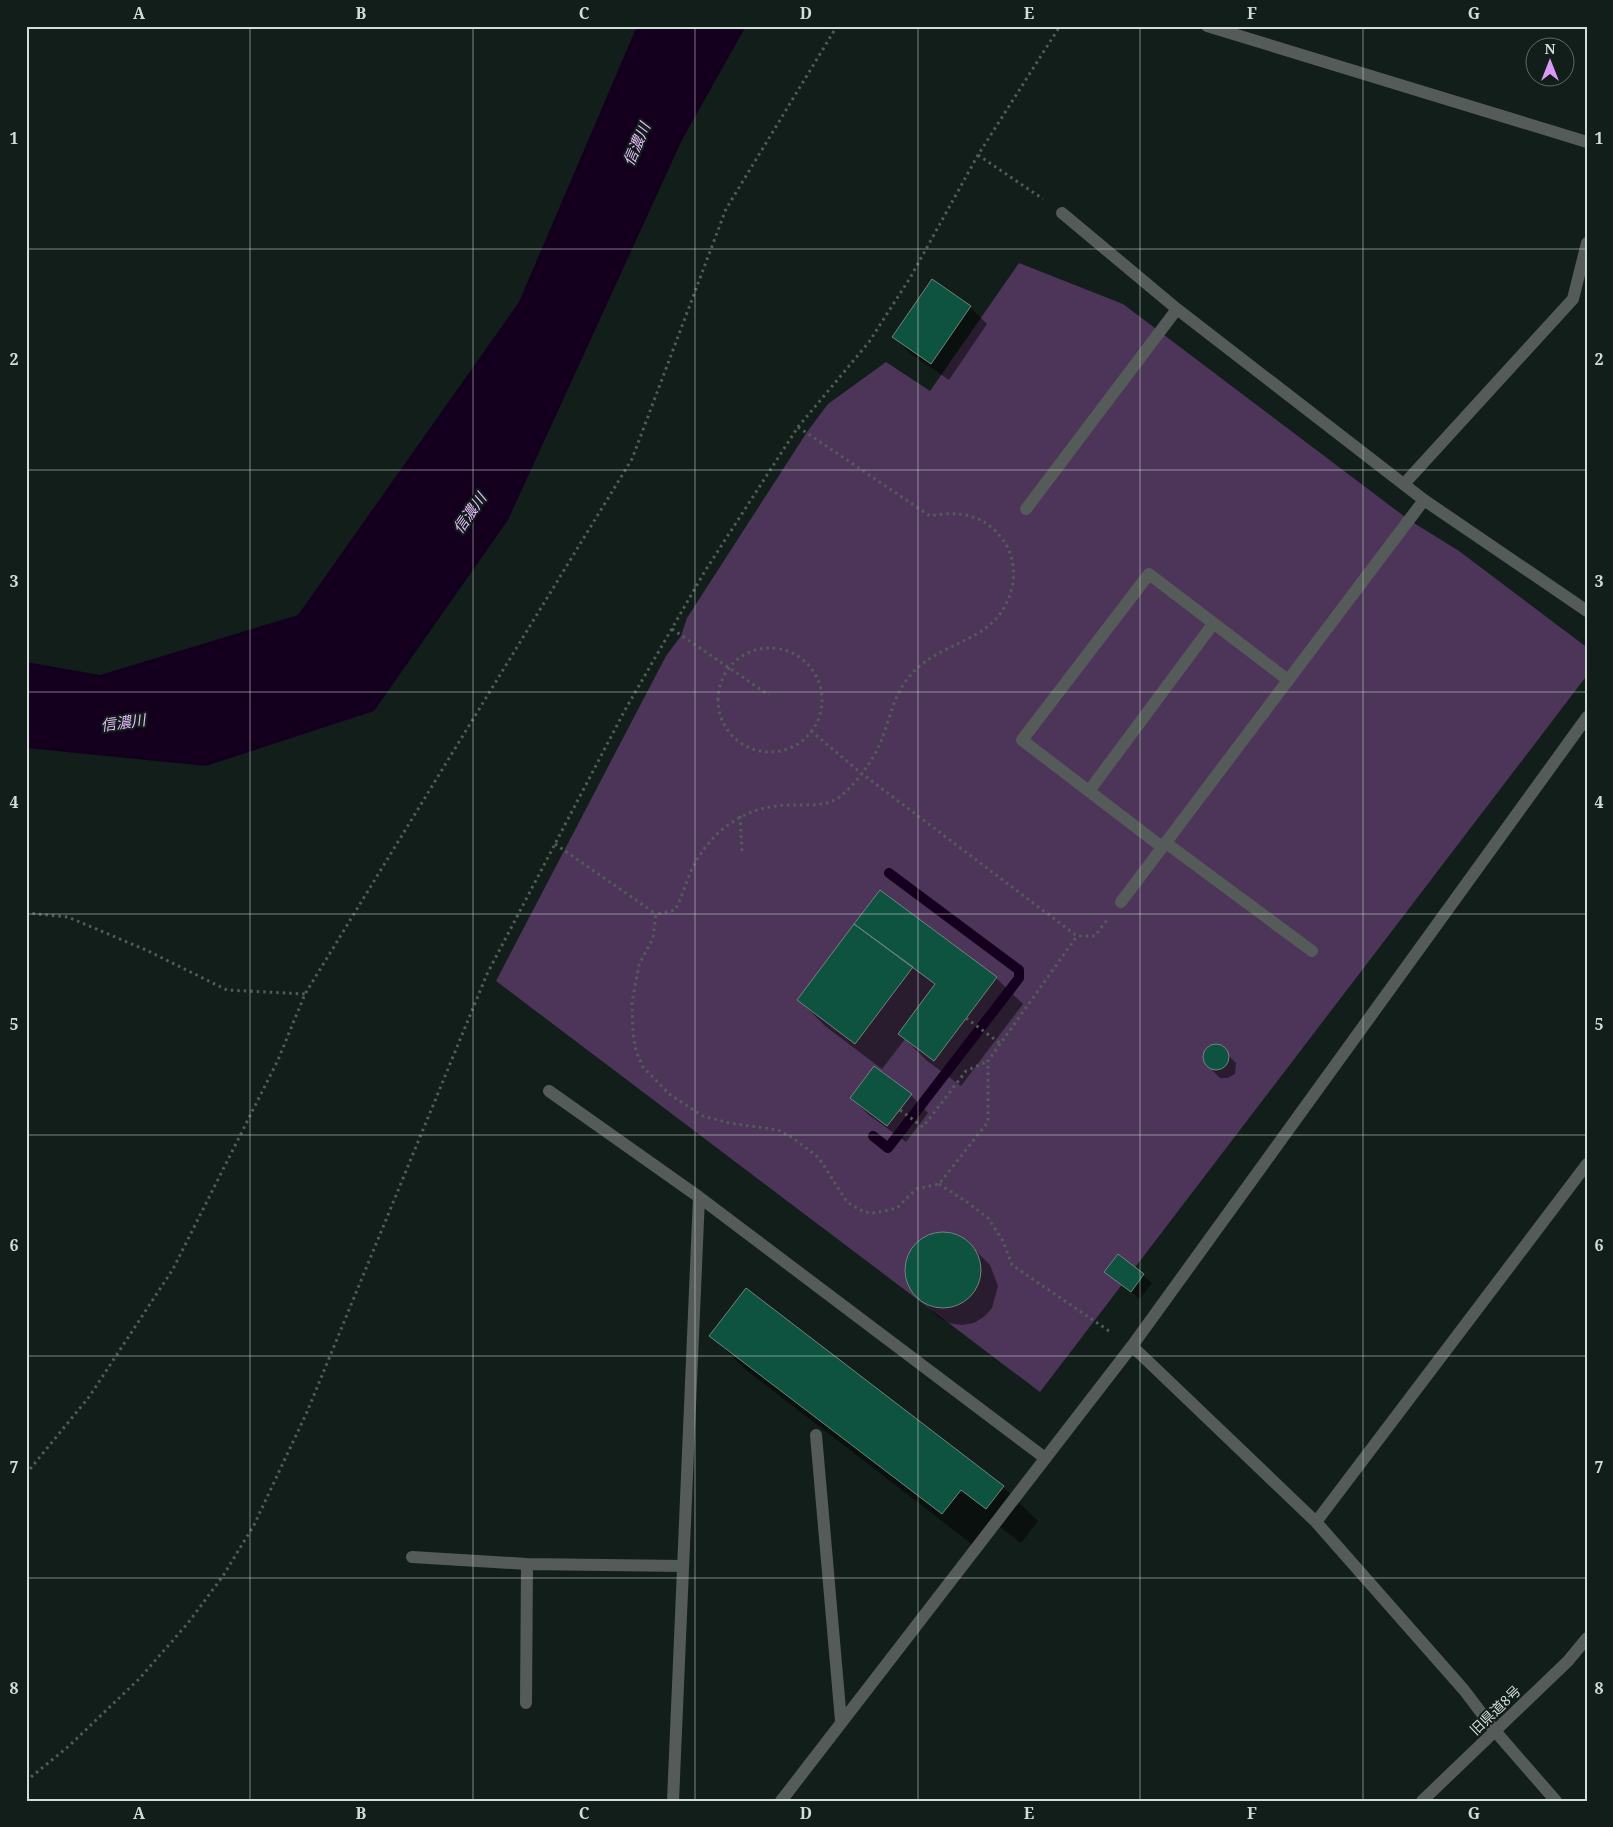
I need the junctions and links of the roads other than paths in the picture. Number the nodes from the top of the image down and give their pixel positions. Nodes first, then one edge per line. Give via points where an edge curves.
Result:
1 (1207, 26) edge
2 (1587, 142) edge
3 (1062, 213) road end
4 (1587, 243) edge
5 (1177, 309) junction
6 (1404, 484) junction
7 (1424, 500) junction
8 (1026, 509) dead end
9 (1587, 611) edge
10 (1213, 624) junction
11 (1288, 680) junction
12 (1587, 718) edge
13 (1089, 791) junction
14 (1164, 845) junction
15 (1121, 902) road end
16 (1312, 951) dead end
17 (549, 1091) dead end
18 (1587, 1164) edge
19 (699, 1197) junction
20 (1132, 1346) junction
21 (816, 1434) dead end
22 (1045, 1458) junction
23 (1316, 1522) junction
24 (412, 1557) dead end
25 (527, 1564) junction
26 (683, 1566) junction
27 (1587, 1638) edge
28 (526, 1702) dead end
29 (841, 1722) junction
30 (1495, 1731) junction
31 (673, 1801) edge
32 (781, 1801) edge
33 (1422, 1801) edge
34 (1556, 1801) edge

1 - 2 street
3 - 5 street
4 - 6 street via 1573,299
5 - 6 street
5 - 8 street
6 - 7 street
7 - 9 street
7 - 11 street
10 - 11 street
10 - 13 street
10 - 13 street via 1149,574 1022,740
11 - 14 street
12 - 20 street
13 - 14 street
14 - 15 street
14 - 16 street
17 - 19 street
18 - 23 street
19 - 22 street
19 - 26 street
20 - 22 street
20 - 23 street
21 - 29 street
22 - 29 street
23 - 30 street via 1464,1690
24 - 25 street
25 - 26 street
25 - 28 street
26 - 31 street
27 - 30 street, 旧県道8号 via 1568,1661
29 - 32 street
30 - 33 street, 旧県道8号
30 - 34 street

